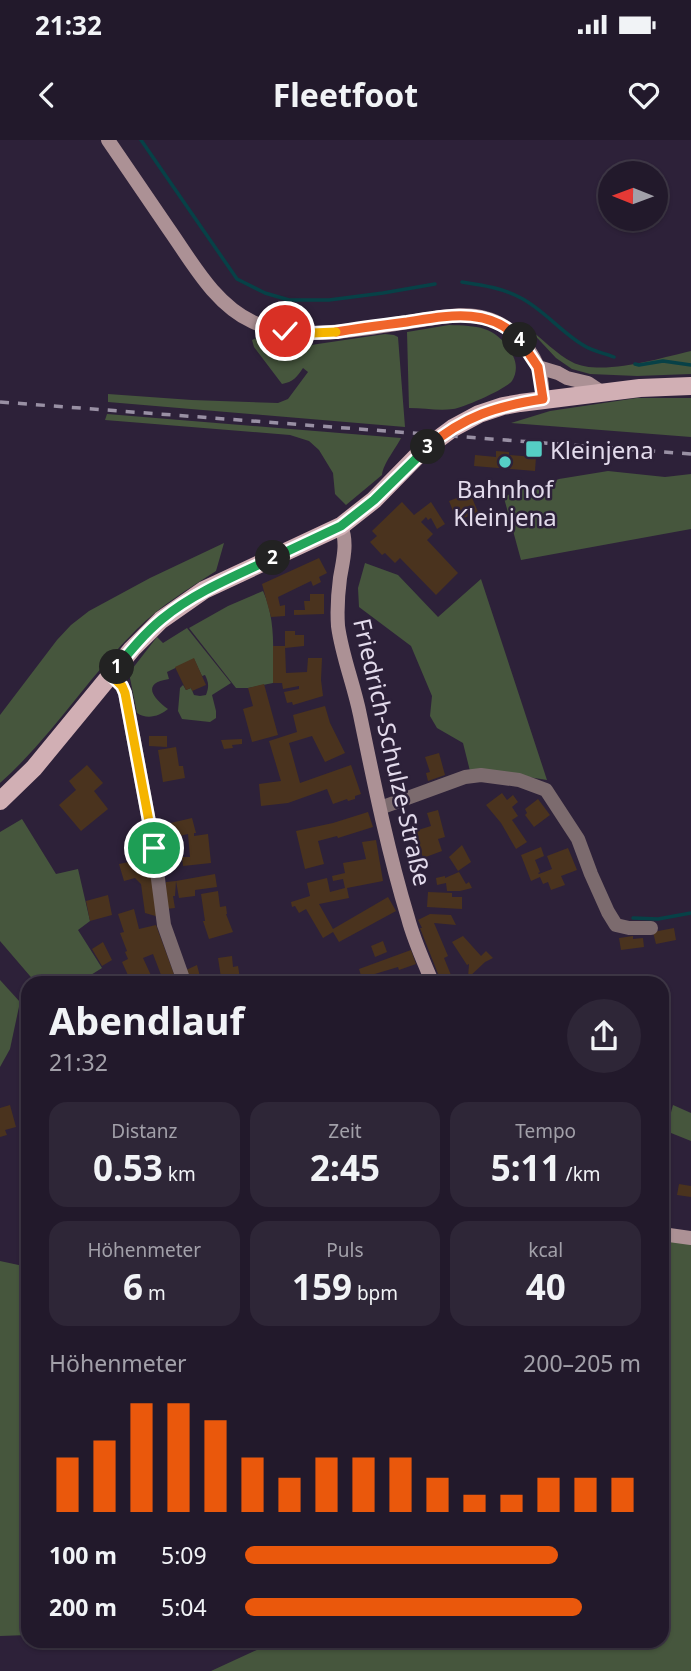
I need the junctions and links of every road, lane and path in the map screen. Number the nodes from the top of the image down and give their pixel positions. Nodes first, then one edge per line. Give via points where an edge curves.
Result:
1 (108, 140) edge
2 (538, 367) junction
3 (691, 386) edge
4 (603, 393) junction
5 (543, 399) junction
6 (341, 526) junction
7 (110, 674) junction
8 (0, 802) edge
9 (380, 808) junction
10 (651, 928) dead end
11 (182, 976) edge
12 (430, 976) edge
13 (669, 1235) edge
14 (691, 1238) edge

1 - 2 street via 202,276 225,303 250,320 285,331 312,333 461,315 485,318 518,337
2 - 4 street via 588,383
2 - 5 street
3 - 4 main road
4 - 5 main road
5 - 6 main road via 491,410 453,428
6 - 7 main road via 177,607
6 - 9 street, Friedrich-Schulze-Straße via 345,545 338,624
7 - 8 main road via 34,768
7 - 11 street via 125,693 164,925
9 - 10 street via 481,775 519,779 546,790 578,839 616,925
9 - 12 street, Friedrich-Schulze-Straße via 408,920
13 - 14 street

